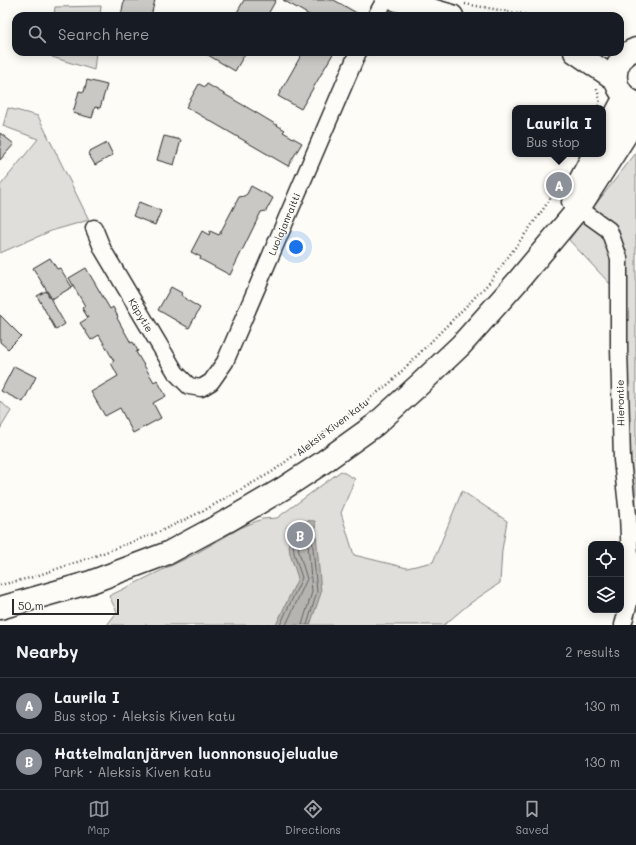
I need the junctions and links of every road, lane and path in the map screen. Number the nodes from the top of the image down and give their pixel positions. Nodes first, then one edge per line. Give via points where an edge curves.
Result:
1 (385, 0) edge
2 (397, 0) edge
3 (457, 9) edge
4 (378, 12) edge
5 (490, 12) edge
6 (628, 54) edge
7 (356, 56) edge
8 (580, 56) edge
9 (626, 93) edge
10 (636, 119) edge
11 (606, 132) edge
12 (606, 154) edge
13 (592, 157) edge
14 (604, 157) edge
15 (569, 198) junction
16 (94, 228) dead end
17 (202, 388) joint
18 (0, 585) edge
19 (0, 608) edge
20 (623, 625) edge

1 - 4 street
2 - 3 main road
3 - 5 path
6 - 9 main road via 617,65
7 - 17 street, Luolajanraitti via 225,362 211,382
8 - 9 main road
9 - 11 main road
10 - 12 main road
13 - 15 main road
14 - 15 main road
15 - 18 path, Aleksis Kiven katu via 542,211 489,283 390,383 272,472 203,511 161,531 81,561
15 - 19 main road via 517,282 461,345 375,425 284,488 168,553 91,582
15 - 20 street, Hierontie via 609,230 619,258 622,460 631,580 630,599
16 - 17 street, Käpytie via 103,250 176,373 189,386

